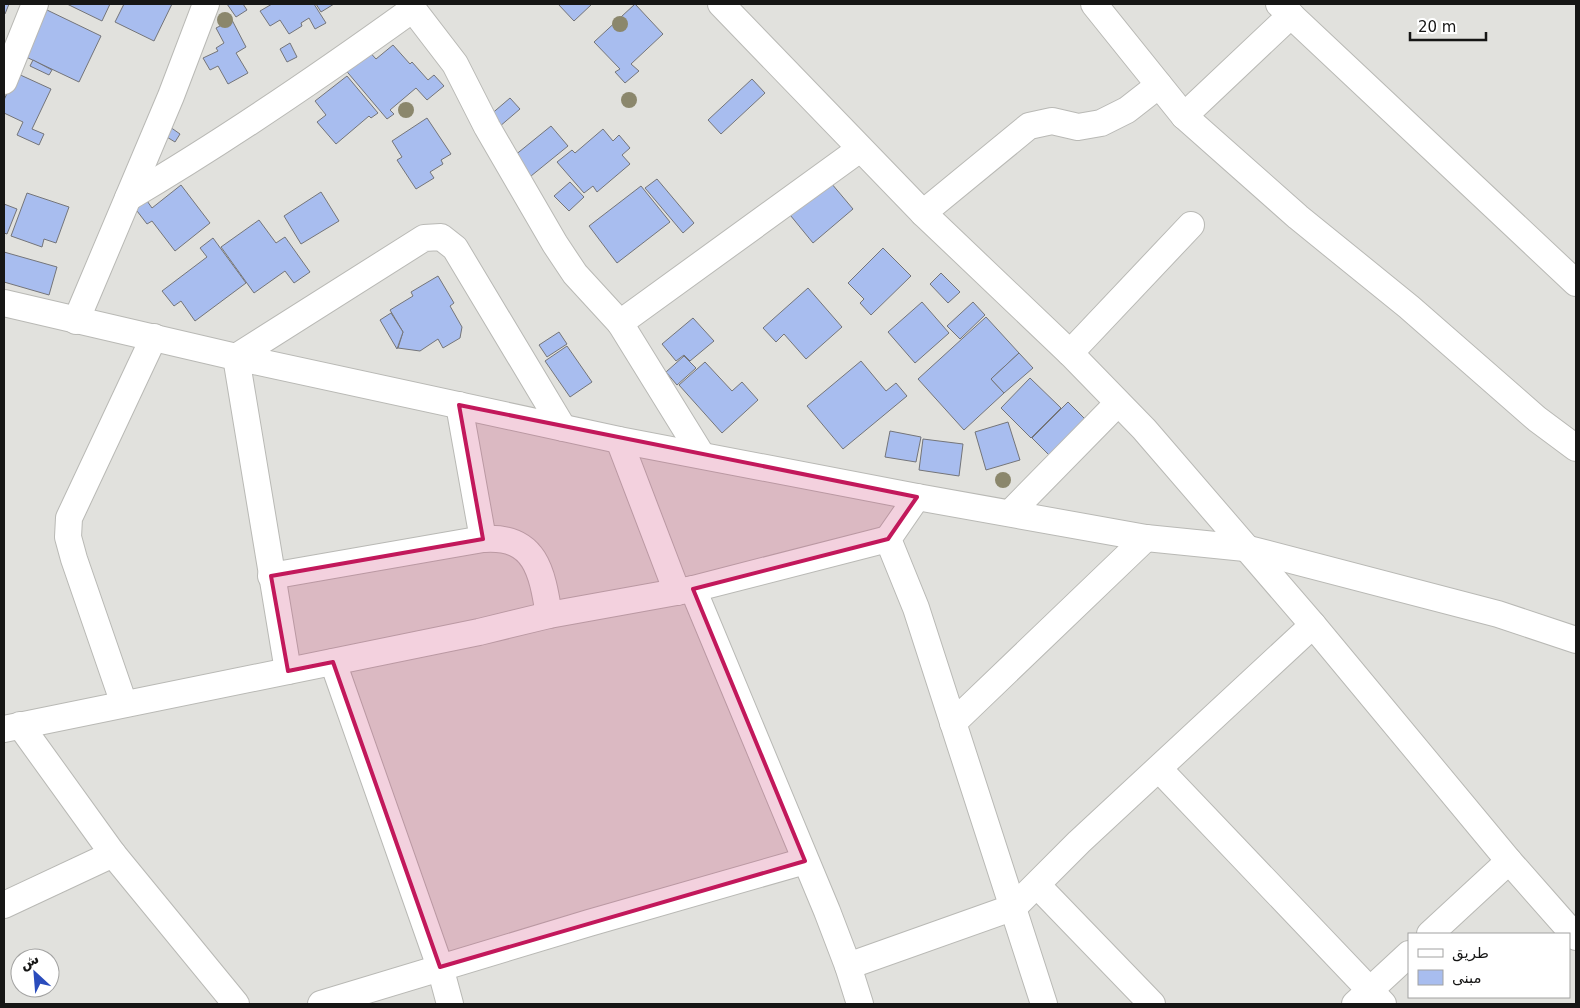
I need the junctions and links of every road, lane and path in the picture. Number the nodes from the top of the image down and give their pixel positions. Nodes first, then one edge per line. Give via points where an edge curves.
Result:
1 (36, 4) edge
2 (206, 4) edge
3 (721, 4) edge
4 (1094, 4) edge
5 (411, 6) edge
6 (1285, 10) edge
7 (4, 81) edge
8 (1159, 85) junction
9 (1184, 116) junction
10 (860, 149) junction
11 (128, 198) junction
12 (923, 213) junction
13 (1191, 225) dead end
14 (1576, 283) edge
15 (4, 303) edge
16 (76, 321) junction
17 (620, 323) junction
18 (154, 337) junction
19 (1070, 354) junction
20 (236, 357) junction
21 (1118, 403) junction
22 (459, 405) junction
23 (562, 428) junction
24 (619, 440) junction
25 (1576, 448) edge
26 (701, 454) junction
27 (917, 497) junction
28 (1011, 512) junction
29 (888, 538) junction
30 (1146, 538) junction
31 (483, 539) junction
32 (1245, 548) junction
33 (271, 576) junction
34 (685, 591) junction
35 (549, 615) junction
36 (1313, 625) junction
37 (1576, 640) edge
38 (333, 662) junction
39 (288, 671) junction
40 (124, 704) junction
41 (953, 723) junction
42 (12, 727) edge
43 (1159, 770) junction
44 (113, 854) junction
45 (805, 861) junction
46 (1509, 861) junction
47 (1037, 885) junction
48 (4, 905) edge
49 (1014, 907) junction
50 (1431, 933) edge
51 (1576, 936) edge
52 (1408, 955) edge
53 (848, 966) junction
54 (440, 967) junction
55 (1369, 1000) edge
56 (236, 1004) edge
57 (321, 1004) edge
58 (450, 1004) edge
59 (860, 1004) edge
60 (1044, 1004) edge
61 (1152, 1004) edge

1 - 7 street
2 - 11 street
3 - 10 street
4 - 8 street
5 - 11 street via 258,118
5 - 17 street via 455,64 487,127 555,244 581,281
6 - 9 street
6 - 14 street
8 - 9 street
8 - 12 street via 1127,110 1101,122 1078,127 1052,121 1029,126
9 - 25 street via 1291,211 1402,301 1537,419
10 - 12 street
10 - 17 street
11 - 16 street
12 - 19 street
13 - 19 street
15 - 16 street
16 - 18 street
17 - 26 street
18 - 20 street
18 - 40 street via 69,518 68,537 74,559
19 - 21 street
20 - 22 street
20 - 23 street via 424,238 441,237 456,248
20 - 33 street
21 - 28 street
21 - 32 street
22 - 23 street
22 - 31 street
23 - 24 street
24 - 26 street
24 - 34 street
26 - 27 street
27 - 28 street
27 - 29 street
28 - 30 street
29 - 34 street
29 - 41 street via 916,608
30 - 32 street
30 - 41 street
31 - 33 street
31 - 35 street via 510,540 530,554 538,566
32 - 36 street
32 - 37 street via 1498,614
33 - 39 street
34 - 35 street
34 - 45 street
35 - 38 street
36 - 43 street
36 - 46 street
38 - 39 street
38 - 54 street
39 - 40 street
40 - 42 street
41 - 49 street
42 - 44 street
43 - 47 street
43 - 55 street
44 - 48 street
44 - 56 street
45 - 53 street
45 - 54 street
46 - 50 street
46 - 51 street
47 - 49 street
47 - 61 street
49 - 53 street
49 - 60 street
52 - 55 street
53 - 59 street
54 - 57 street
54 - 58 street

